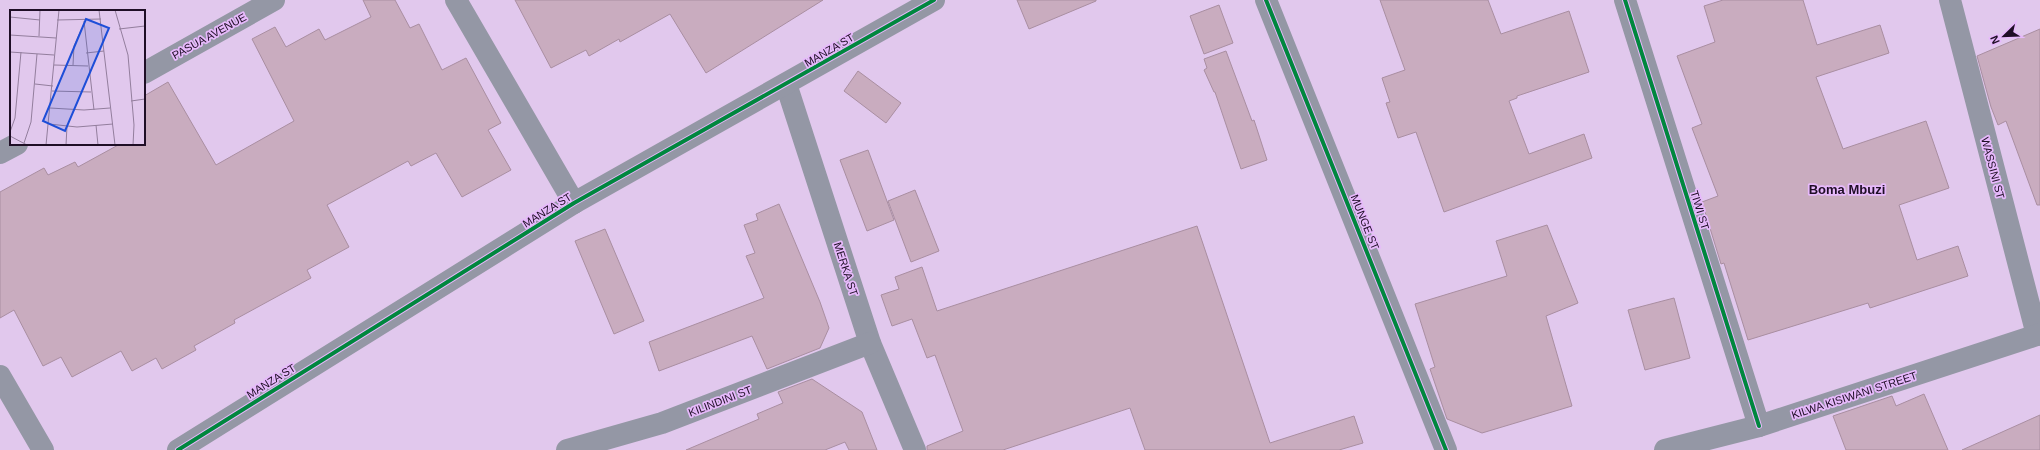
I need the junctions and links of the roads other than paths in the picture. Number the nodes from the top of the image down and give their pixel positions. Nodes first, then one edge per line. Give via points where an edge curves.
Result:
1 (274, 0) edge
2 (456, 0) edge
3 (934, 0) edge
4 (1266, 0) edge
5 (1625, 0) edge
6 (1951, 0) edge
7 (145, 72) edge
8 (786, 84) junction
9 (15, 145) edge
10 (0, 154) edge
11 (574, 203) junction
12 (2038, 335) edge
13 (870, 343) junction
14 (0, 376) edge
15 (1759, 426) junction
16 (43, 450) edge
17 (178, 450) edge
18 (567, 450) edge
19 (915, 450) edge
20 (1446, 450) edge
21 (1665, 450) edge

1 - 7 street, PASUA AVENUE
2 - 11 street
3 - 8 street, MANZA ST
4 - 20 street, MUNGE ST
5 - 15 street, TIWI ST
6 - 12 street, WASSINI ST
8 - 11 street, MANZA ST
8 - 13 street, MERKA ST
9 - 10 street
11 - 17 street, MANZA ST
12 - 15 street, KILWA KISIWANI STREET
13 - 18 street, KILINDINI ST via 662,423
13 - 19 street, MERKA ST
14 - 16 street
15 - 21 street, KILWA KISIWANI STREET

